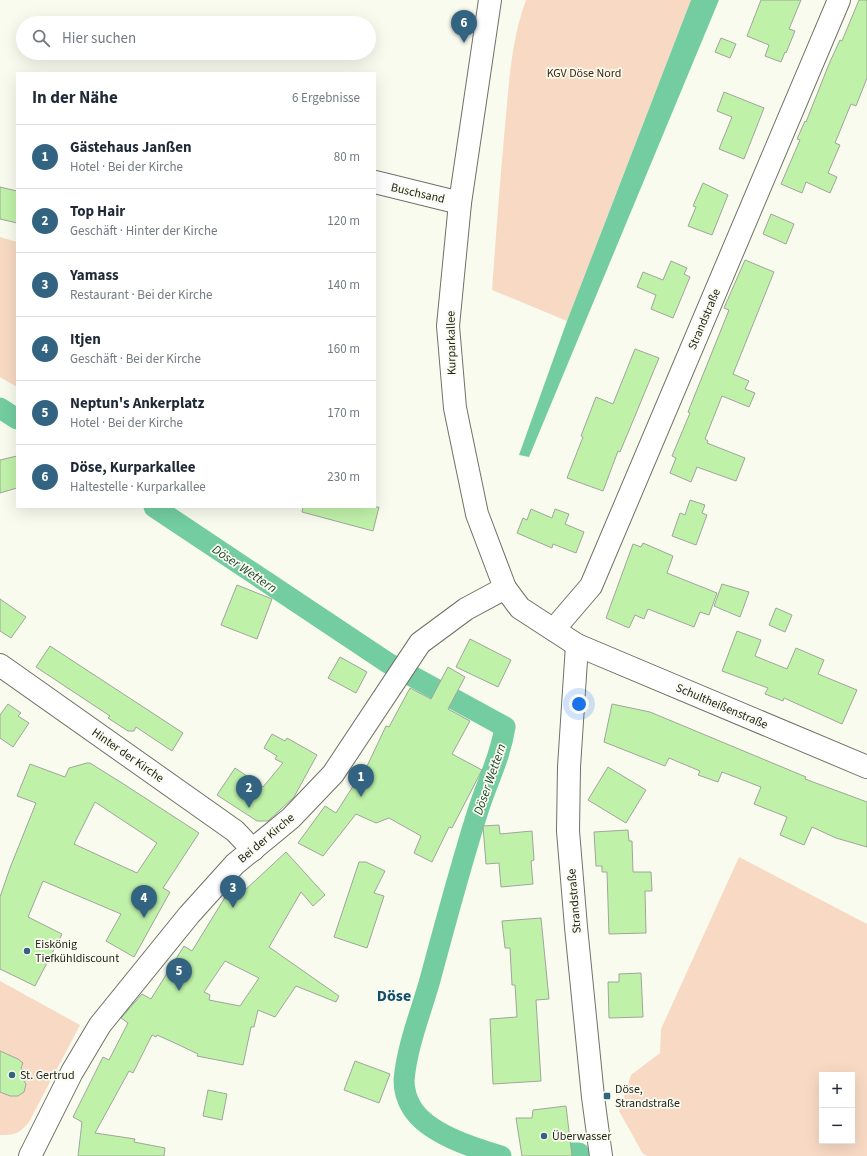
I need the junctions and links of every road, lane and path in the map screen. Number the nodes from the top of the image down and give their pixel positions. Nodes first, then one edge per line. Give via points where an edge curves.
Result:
1 (490, 0) edge
2 (839, 0) edge
3 (376, 182) edge
4 (460, 203) junction
5 (504, 588) junction
6 (556, 631) junction
7 (578, 646) junction
8 (0, 665) edge
9 (866, 762) edge
10 (253, 850) junction
11 (30, 1156) edge
12 (601, 1156) edge

1 - 4 street, Kurparkallee
2 - 6 street, Strandstraße via 591,586 561,621
3 - 4 street, Buschsand
4 - 5 street, Kurparkallee via 448,326 455,408 477,514
5 - 6 street, Kurparkallee via 520,608
5 - 10 street, Bei der Kirche via 466,609 420,643 333,774 291,818
6 - 7 street, Kurparkallee
7 - 9 street, Schultheißenstraße
7 - 12 street, Strandstraße via 569,768 568,831
8 - 10 street, Hinter der Kirche via 235,830
10 - 11 street, Bei der Kirche via 235,864 189,916 100,1025 72,1072

